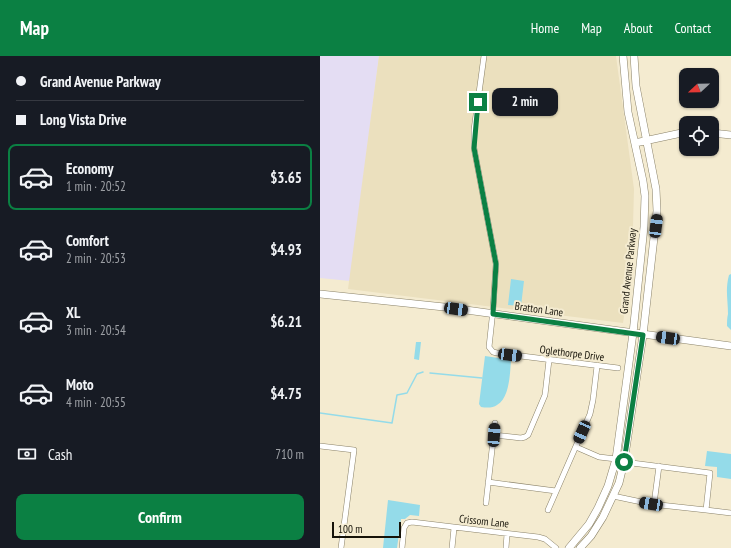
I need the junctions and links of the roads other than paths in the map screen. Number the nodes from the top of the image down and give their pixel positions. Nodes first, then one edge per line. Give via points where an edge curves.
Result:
1 (484, 56) edge
2 (623, 56) edge
3 (634, 56) edge
4 (679, 133) edge
5 (719, 134) edge
6 (731, 135) edge
7 (647, 140) junction
8 (635, 143) junction
9 (320, 294) edge
10 (493, 314) junction
11 (633, 333) junction
12 (643, 335) junction
13 (731, 346) edge
14 (549, 360) junction
15 (597, 366) junction
16 (618, 368) dead end
17 (495, 423) dead end
18 (494, 435) junction
19 (320, 446) edge
20 (576, 447) junction
21 (616, 459) junction
22 (624, 462) junction
23 (658, 466) junction
24 (488, 482) junction
25 (556, 491) junction
26 (613, 496) junction
27 (486, 503) dead end
28 (654, 504) junction
29 (548, 510) dead end
30 (706, 510) junction
31 (731, 513) edge
32 (454, 528) junction
33 (507, 534) junction
34 (342, 548) edge
35 (402, 548) edge
36 (452, 548) edge
37 (506, 548) edge
38 (556, 548) edge
39 (569, 548) edge
40 (580, 548) edge

1 - 10 street via 474,148 496,264
2 - 8 street, Grand Avenue Parkway via 627,105
3 - 7 street, Grand Avenue Parkway via 638,101
4 - 7 street
5 - 6 street
7 - 8 street
7 - 12 street, Grand Avenue Parkway via 656,189 657,212
8 - 11 street, Grand Avenue Parkway via 644,181 645,207
9 - 10 street, Bratton Lane
10 - 11 street, Bratton Lane
10 - 14 street, Oglethorpe Drive via 490,350
11 - 12 street, Bratton Lane
11 - 21 street, Grand Avenue Parkway
12 - 13 street, Bratton Lane
12 - 22 street, Grand Avenue Parkway
14 - 15 street, Oglethorpe Drive
14 - 18 street via 545,395 528,435 521,438
15 - 16 street, Oglethorpe Drive
15 - 20 street via 590,414
17 - 18 street
18 - 24 street
19 - 34 street via 354,450
20 - 21 street via 599,457
20 - 25 street
21 - 22 street
21 - 39 street, Grand Avenue Parkway via 598,508
22 - 23 street
22 - 26 street, Grand Avenue Parkway
23 - 28 street
23 - 30 street via 710,473
24 - 25 street
24 - 27 street
25 - 29 street
26 - 28 street
26 - 40 street, Grand Avenue Parkway via 591,536
28 - 30 street
30 - 31 street
32 - 33 street, Crissom Lane
32 - 35 street, Crissom Lane via 407,523
32 - 36 street
33 - 37 street
33 - 38 street, Crissom Lane via 542,538

